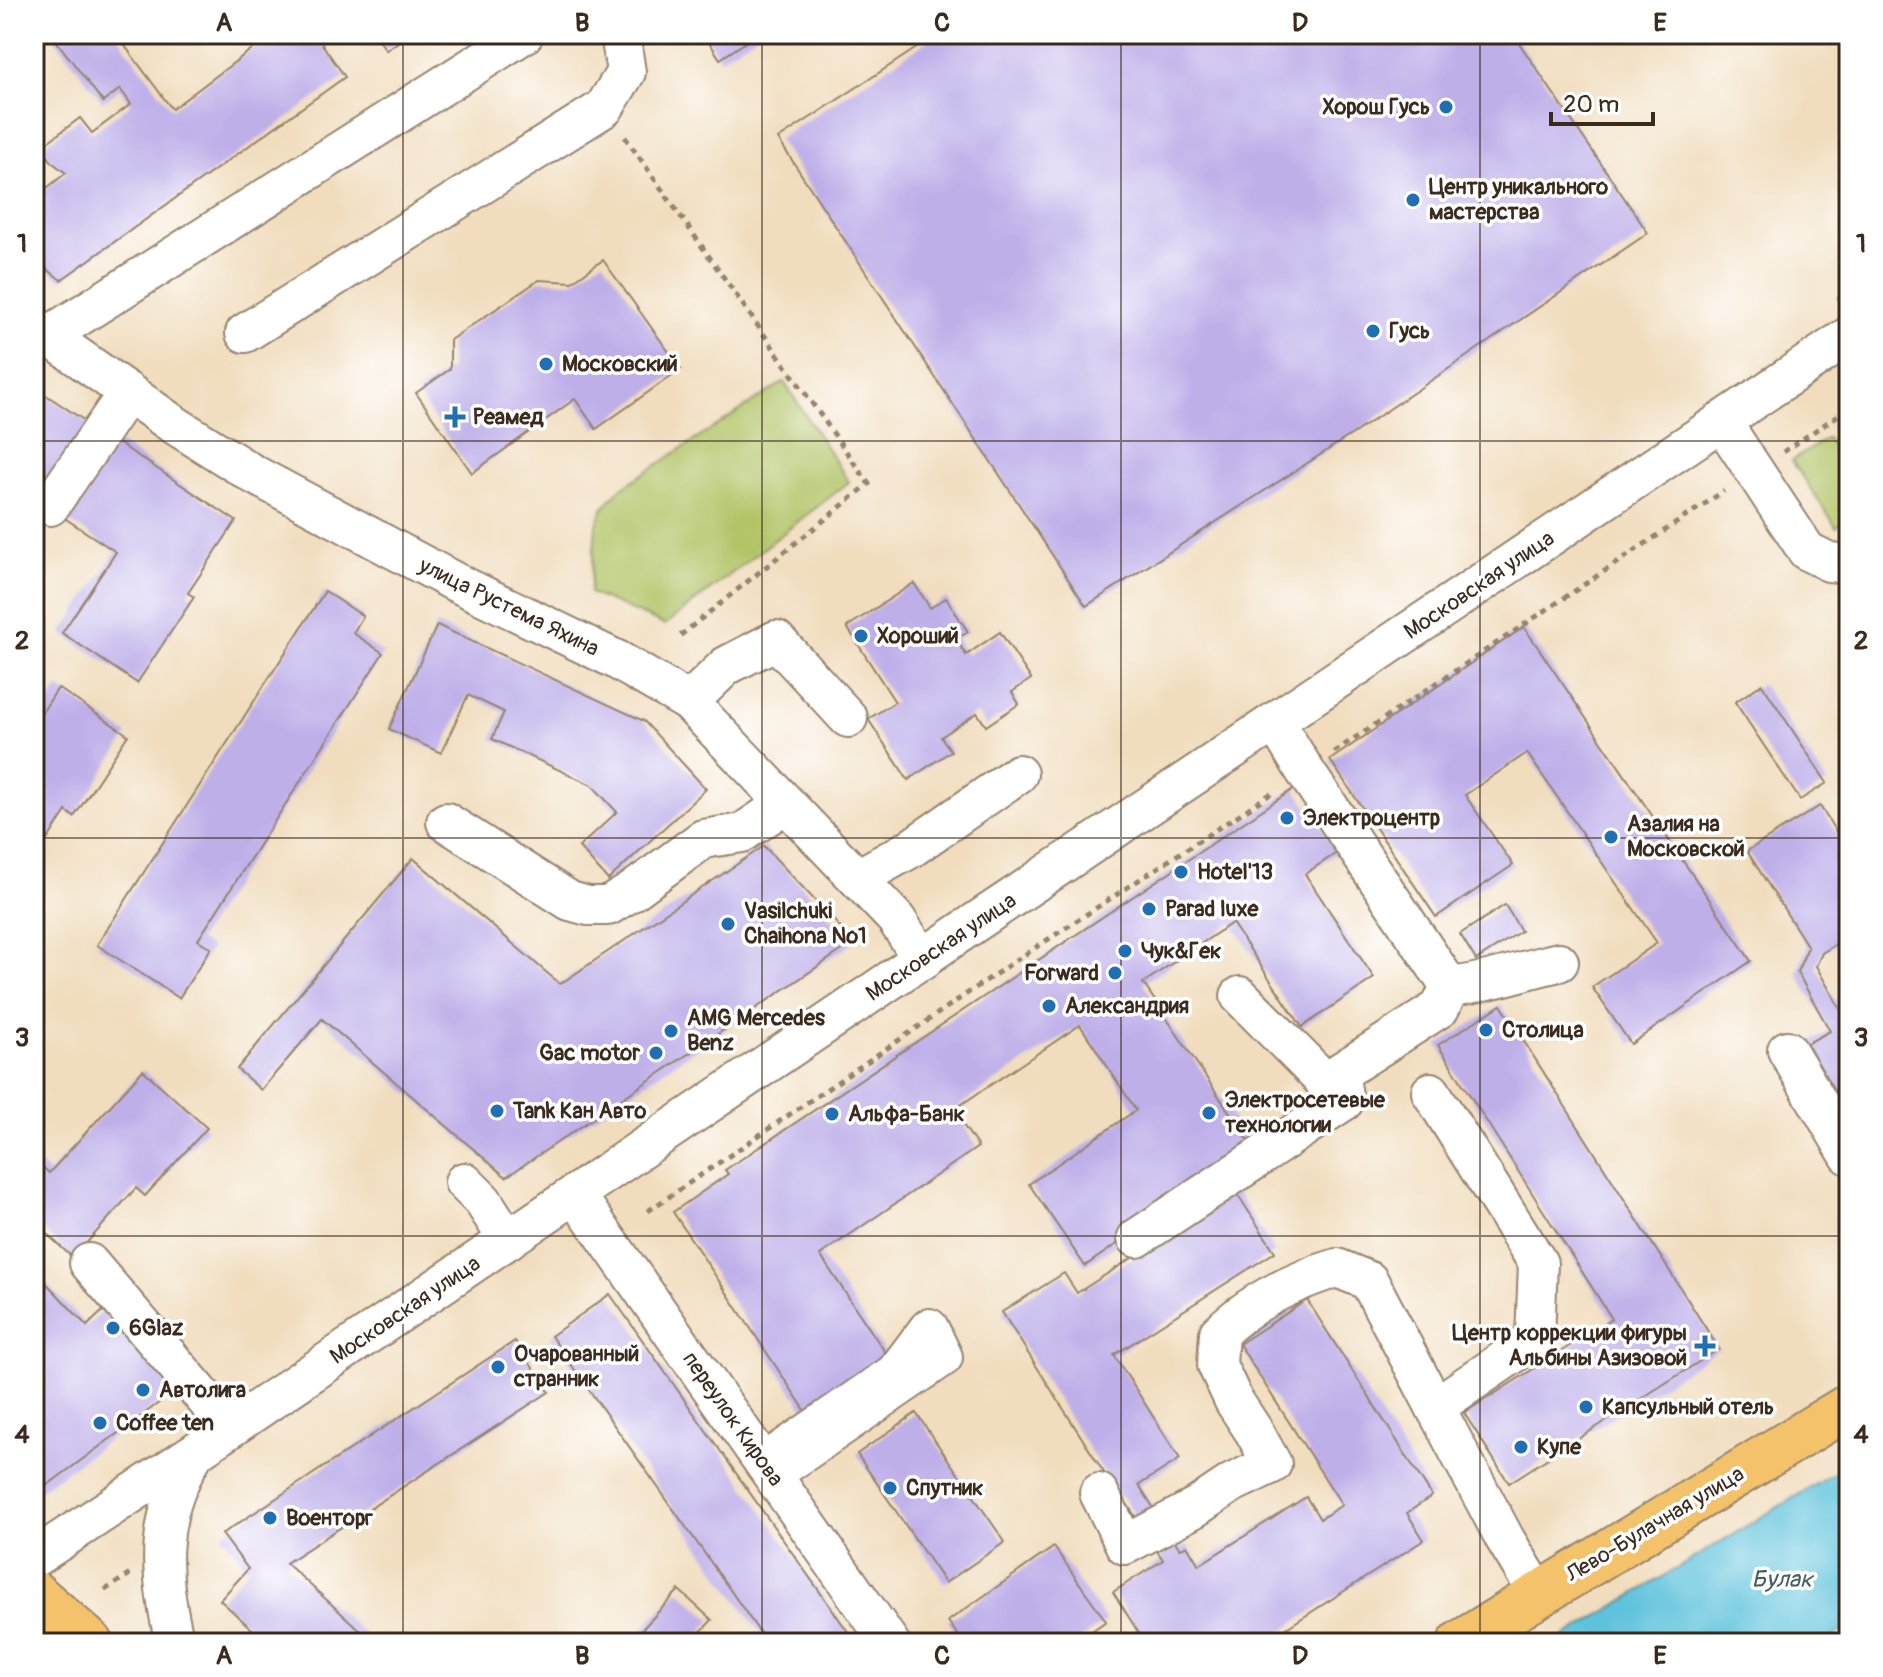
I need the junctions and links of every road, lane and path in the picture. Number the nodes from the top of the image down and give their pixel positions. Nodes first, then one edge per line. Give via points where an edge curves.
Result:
1 (524, 34) edge
2 (620, 34) edge
3 (604, 108) junction
4 (41, 331) edge
5 (245, 333) dead end
6 (1849, 336) edge
7 (128, 392) junction
8 (1849, 408) edge
9 (1722, 422) junction
10 (1754, 471) junction
11 (50, 506) dead end
12 (1849, 564) edge
13 (676, 639) dead end
14 (689, 702) junction
15 (848, 718) dead end
16 (1275, 722) junction
17 (1305, 771) junction
18 (1018, 774) dead end
19 (785, 804) junction
20 (446, 822) dead end
21 (858, 878) junction
22 (923, 960) junction
23 (1559, 962) dead end
24 (1450, 987) junction
25 (1240, 996) dead end
26 (1787, 1050) dead end
27 (1431, 1092) dead end
28 (1344, 1101) junction
29 (1849, 1155) edge
30 (464, 1182) dead end
31 (576, 1195) junction
32 (648, 1211) dead end
33 (1137, 1238) dead end
34 (508, 1240) junction
35 (89, 1263) dead end
36 (1849, 1406) edge
37 (1435, 1407) junction
38 (230, 1428) junction
39 (195, 1452) junction
40 (1099, 1493) dead end
41 (34, 1558) edge
42 (34, 1593) edge
43 (1539, 1595) junction
44 (91, 1643) edge
45 (175, 1643) edge
46 (890, 1643) edge
47 (1460, 1643) edge

1 - 4 street
2 - 3 street via 626,72
3 - 5 street
3 - 13 path via 869,484
4 - 7 street, улица Рустема Яхина
6 - 9 street, Московская улица
7 - 11 street
7 - 14 street, улица Рустема Яхина via 253,474
8 - 10 path
9 - 10 street
9 - 16 street, Московская улица
10 - 12 street via 1807,551 1829,562
10 - 17 path
14 - 15 street via 726,666 776,640
14 - 19 street, улица Рустема Яхина
16 - 17 street
16 - 22 street, Московская улица
17 - 24 street
17 - 32 path
18 - 21 street via 910,849
19 - 20 street via 742,833 703,839 608,906 570,901
19 - 21 street, улица Рустема Яхина
21 - 22 street, улица Рустема Яхина via 896,919
22 - 31 street, Московская улица
23 - 24 street
24 - 28 street via 1440,1008 1339,1073
25 - 28 street
26 - 29 street
27 - 37 street via 1538,1263 1535,1339
28 - 33 street
30 - 34 street
31 - 34 street, Московская улица
31 - 46 street, переулок Кирова
34 - 38 street, Московская улица
35 - 38 street
36 - 43 main road, Лево-Булачная улица
37 - 40 street via 1369,1281 1337,1268 1254,1304 1219,1333 1217,1365 1272,1464 1125,1545
37 - 43 street
38 - 39 street, Московская улица
39 - 41 street, Московская улица
39 - 45 street via 168,1508 161,1557
42 - 44 main road
43 - 47 main road, Лево-Булачная улица

